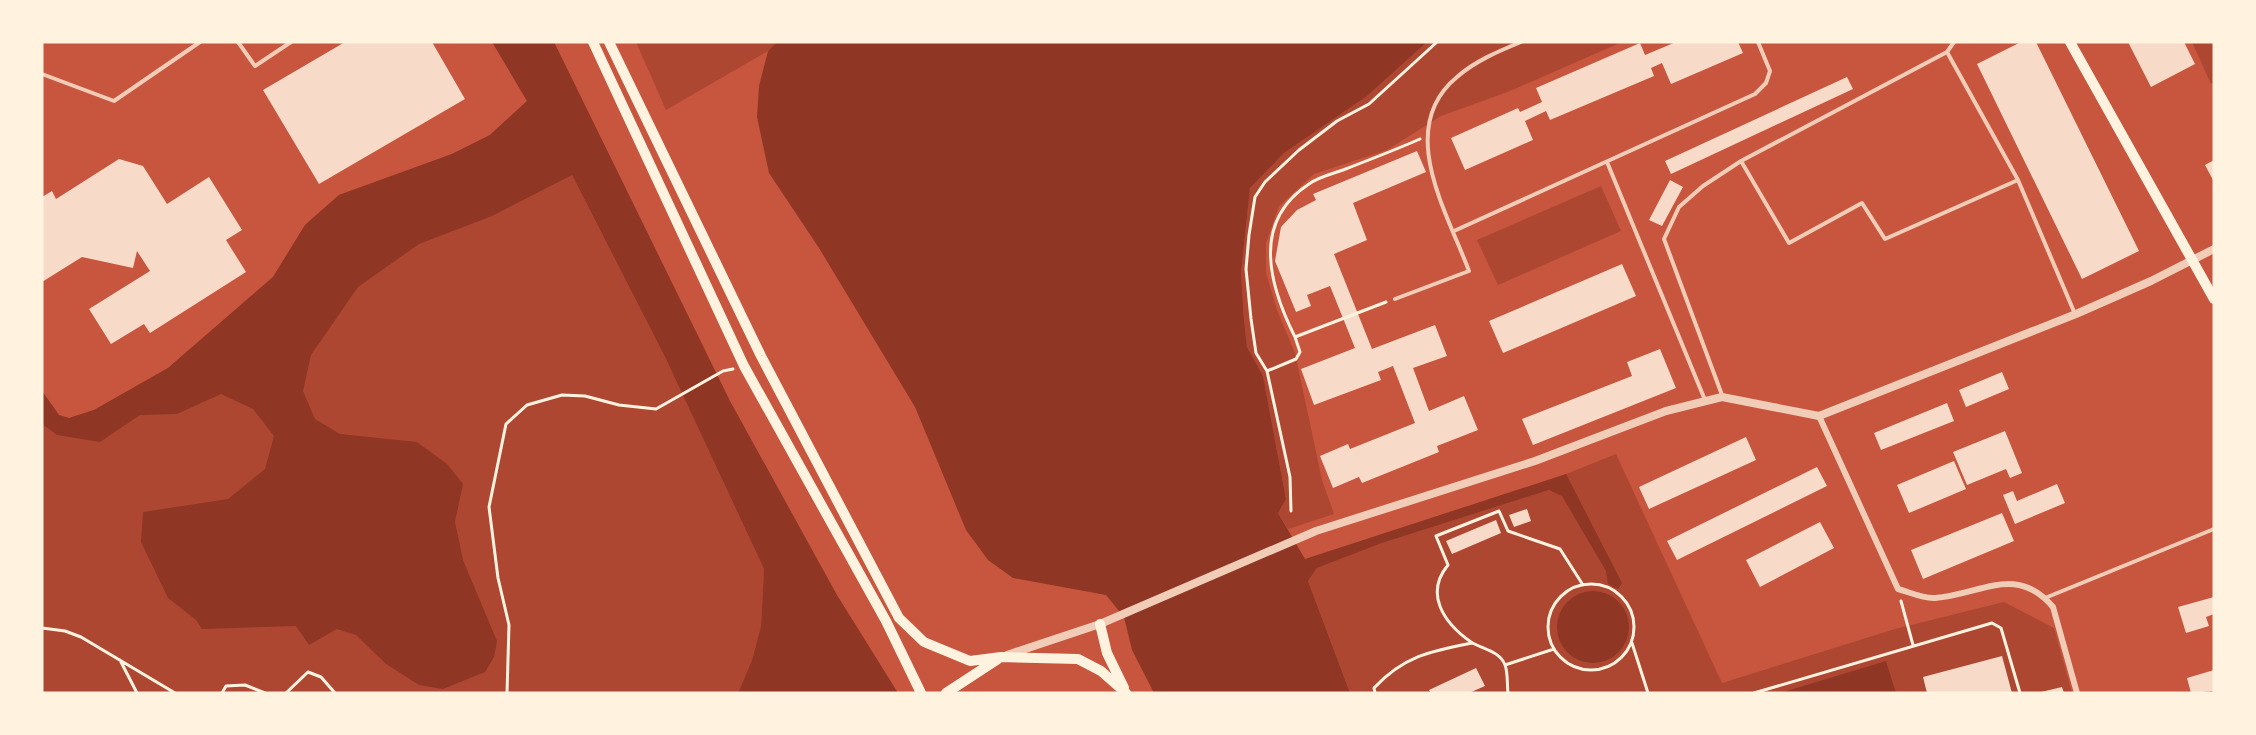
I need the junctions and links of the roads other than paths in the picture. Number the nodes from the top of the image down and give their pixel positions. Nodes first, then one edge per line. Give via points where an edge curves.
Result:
1 (200, 42) edge
2 (238, 42) edge
3 (291, 42) edge
4 (592, 42) edge
5 (609, 42) edge
6 (1521, 42) edge
7 (1758, 42) edge
8 (1954, 42) edge
9 (2070, 42) edge
10 (1947, 52) junction
11 (42, 74) edge
12 (1741, 161) junction
13 (1607, 162) junction
14 (2018, 180) junction
15 (1454, 231) junction
16 (2214, 249) edge
17 (2193, 260) junction
18 (1395, 299) road end
19 (2214, 299) edge
20 (2076, 314) junction
21 (1722, 397) junction
22 (1705, 400) junction
23 (1819, 416) junction
24 (2214, 529) edge
25 (2045, 598) junction
26 (1100, 624) junction
27 (1001, 657) junction
28 (921, 693) edge
29 (946, 693) edge
30 (1127, 693) edge
31 (2077, 693) edge

1 - 11 lane via 114,101
2 - 3 lane via 255,66
4 - 28 main road via 744,366 886,621
5 - 27 main road via 761,356 899,618 924,642 943,652 970,661
6 - 15 lane via 1457,76 1438,96 1427,128 1427,158
7 - 13 lane via 1770,71 1766,83 1755,93
8 - 10 lane
9 - 17 main road
10 - 12 lane
10 - 14 lane
12 - 14 lane via 1789,243 1862,203 1885,239
12 - 21 lane via 1702,186 1679,207 1664,239
13 - 15 lane
13 - 22 lane
14 - 20 lane
15 - 18 lane via 1469,271
16 - 17 street
17 - 19 main road
17 - 20 street
20 - 23 street
21 - 22 street
21 - 23 street
22 - 26 street via 1535,461 1316,531
23 - 25 street via 1898,589 1933,598 2004,583 2027,586
24 - 25 lane
25 - 31 street via 2053,608
26 - 27 street
26 - 30 main road via 1113,669
27 - 29 main road
27 - 30 main road via 1078,659 1101,671

